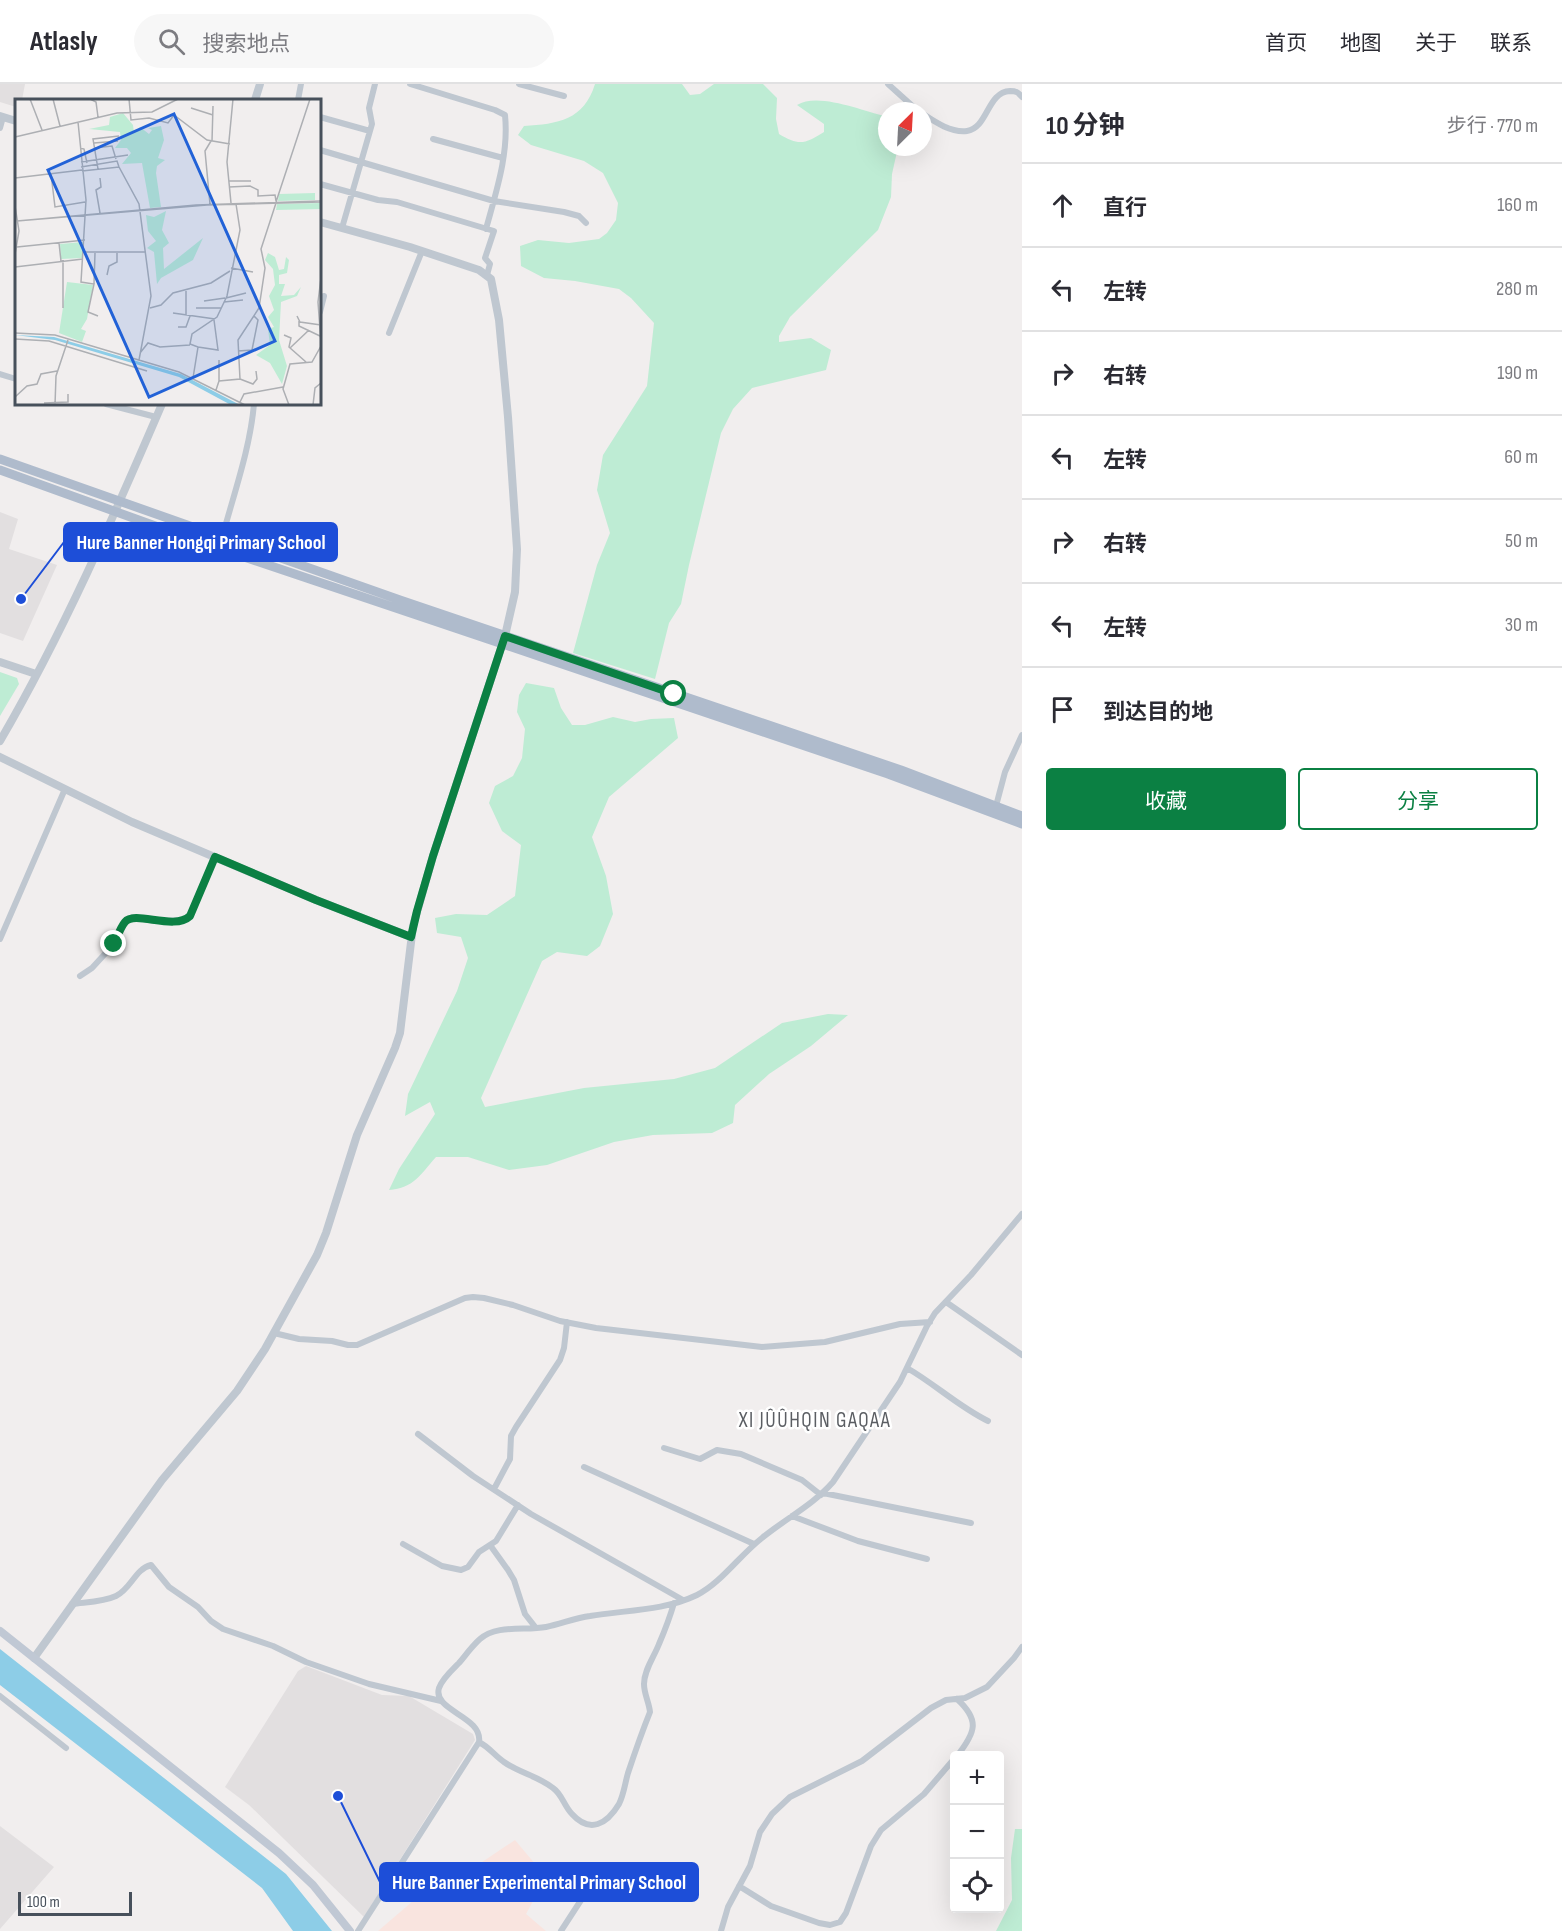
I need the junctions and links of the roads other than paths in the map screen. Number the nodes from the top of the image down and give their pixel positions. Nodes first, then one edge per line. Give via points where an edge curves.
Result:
1 (260, 84) edge
2 (301, 84) edge
3 (375, 84) edge
4 (410, 84) edge
5 (446, 84) edge
6 (519, 84) edge
7 (888, 84) edge
8 (443, 93) junction
9 (564, 96) dead end
10 (1022, 97) edge
11 (256, 99) edge
12 (298, 99) edge
13 (908, 102) edge
14 (2, 116) edge
15 (321, 117) edge
16 (932, 119) edge
17 (0, 128) edge
18 (370, 131) junction
19 (433, 139) dead end
20 (321, 150) edge
21 (503, 158) junction
22 (361, 162) junction
23 (321, 184) edge
24 (352, 193) junction
25 (494, 201) junction
26 (321, 222) edge
27 (586, 223) dead end
28 (342, 228) junction
29 (486, 229) junction
30 (422, 251) junction
31 (487, 274) junction
32 (324, 296) dead end
33 (321, 308) edge
34 (389, 333) dead end
35 (0, 374) edge
36 (15, 379) edge
37 (110, 405) edge
38 (162, 405) edge
39 (254, 405) edge
40 (156, 417) junction
41 (0, 459) edge
42 (0, 470) edge
43 (120, 501) junction
44 (115, 512) junction
45 (222, 538) junction
46 (503, 640) junction
47 (0, 662) edge
48 (36, 675) junction
49 (1022, 735) edge
50 (0, 741) edge
51 (0, 757) edge
52 (65, 789) junction
53 (996, 806) junction
54 (1022, 816) edge
55 (1022, 824) edge
56 (215, 857) junction
57 (411, 937) junction
58 (0, 939) edge
59 (80, 976) dead end
60 (1022, 1214) edge
61 (946, 1302) junction
62 (567, 1322) junction
63 (930, 1322) junction
64 (274, 1333) junction
65 (1022, 1355) edge
66 (907, 1368) junction
67 (988, 1421) dead end
68 (418, 1434) dead end
69 (664, 1448) dead end
70 (584, 1467) dead end
71 (494, 1488) junction
72 (822, 1494) junction
73 (518, 1505) junction
74 (792, 1516) junction
75 (971, 1523) dead end
76 (403, 1544) dead end
77 (754, 1544) junction
78 (490, 1545) junction
79 (927, 1559) dead end
80 (682, 1600) junction
81 (674, 1603) junction
82 (72, 1604) junction
83 (536, 1628) junction
84 (0, 1630) edge
85 (1022, 1647) edge
86 (34, 1658) junction
87 (0, 1696) edge
88 (957, 1699) junction
89 (441, 1701) junction
90 (479, 1742) junction
91 (66, 1748) dead end
92 (960, 1751) edge
93 (950, 1764) edge
94 (739, 1886) junction
95 (585, 1893) dead end
96 (350, 1931) edge
97 (358, 1931) edge
98 (561, 1931) edge
99 (721, 1931) edge

1 - 11 street
2 - 12 street
3 - 18 street via 369,108
4 - 8 street
5 - 8 street
6 - 9 street
7 - 13 street
8 - 21 street via 505,116
10 - 16 street via 1014,91 999,94 977,126 968,131 952,130
14 - 17 street
15 - 18 street
18 - 22 street
19 - 21 street
20 - 22 street
21 - 25 street
22 - 24 street
22 - 25 street
23 - 24 street
24 - 28 street
24 - 29 street via 398,202
25 - 27 street via 564,212 579,216
25 - 29 street
26 - 28 street
28 - 30 street
29 - 31 street via 494,231 486,258 490,264
30 - 31 street
30 - 34 street
31 - 46 street via 499,320 517,549 515,592
32 - 33 street
35 - 36 street
37 - 40 street
38 - 40 street
39 - 45 street via 250,435
40 - 43 street
41 - 43 main road
42 - 44 main road
43 - 44 street
43 - 45 main road
44 - 46 main road
44 - 48 street
45 - 46 main road
46 - 53 main road via 837,747
46 - 55 main road
46 - 57 street
47 - 48 street
48 - 50 street
49 - 53 street via 1005,772
51 - 52 street
52 - 56 street
52 - 58 street
53 - 54 main road
56 - 57 street
56 - 59 street via 190,916 185,920 133,917 125,921 114,944
57 - 64 street via 403,1018 395,1048 357,1135 317,1255
60 - 61 street
61 - 63 street
61 - 65 street
62 - 63 street via 762,1347 825,1342 900,1324
62 - 64 street via 473,1297 357,1345
62 - 71 street via 560,1360 511,1436 510,1459
63 - 66 street
64 - 82 street via 237,1391 162,1480
66 - 67 street
66 - 72 street
68 - 71 street
69 - 72 street via 700,1459 717,1450 741,1454 802,1480
70 - 77 street
71 - 73 street
72 - 74 street
72 - 75 street
73 - 78 street
73 - 80 street
74 - 77 street
74 - 79 street via 858,1541
76 - 78 street via 442,1566 461,1570
77 - 80 street via 712,1585
78 - 83 street via 514,1580 525,1614
80 - 81 street
81 - 83 street
81 - 90 street via 646,1672 645,1695 650,1712 619,1804 606,1821 599,1825 578,1820 557,1791 504,1762
82 - 86 street
82 - 89 street via 116,1596 144,1567 151,1565 169,1587 223,1629 369,1684
83 - 89 street via 495,1632 481,1638 442,1683 438,1697
84 - 86 main road
85 - 88 street via 987,1687
86 - 96 main road via 279,1853 313,1885
87 - 91 street
88 - 92 street via 972,1716 974,1725
88 - 94 street via 931,1708 862,1761 790,1797 760,1832 750,1866
89 - 90 street via 476,1728
90 - 97 street
93 - 94 street via 924,1794 881,1830 840,1922 830,1925 792,1914
94 - 99 street
95 - 98 street

